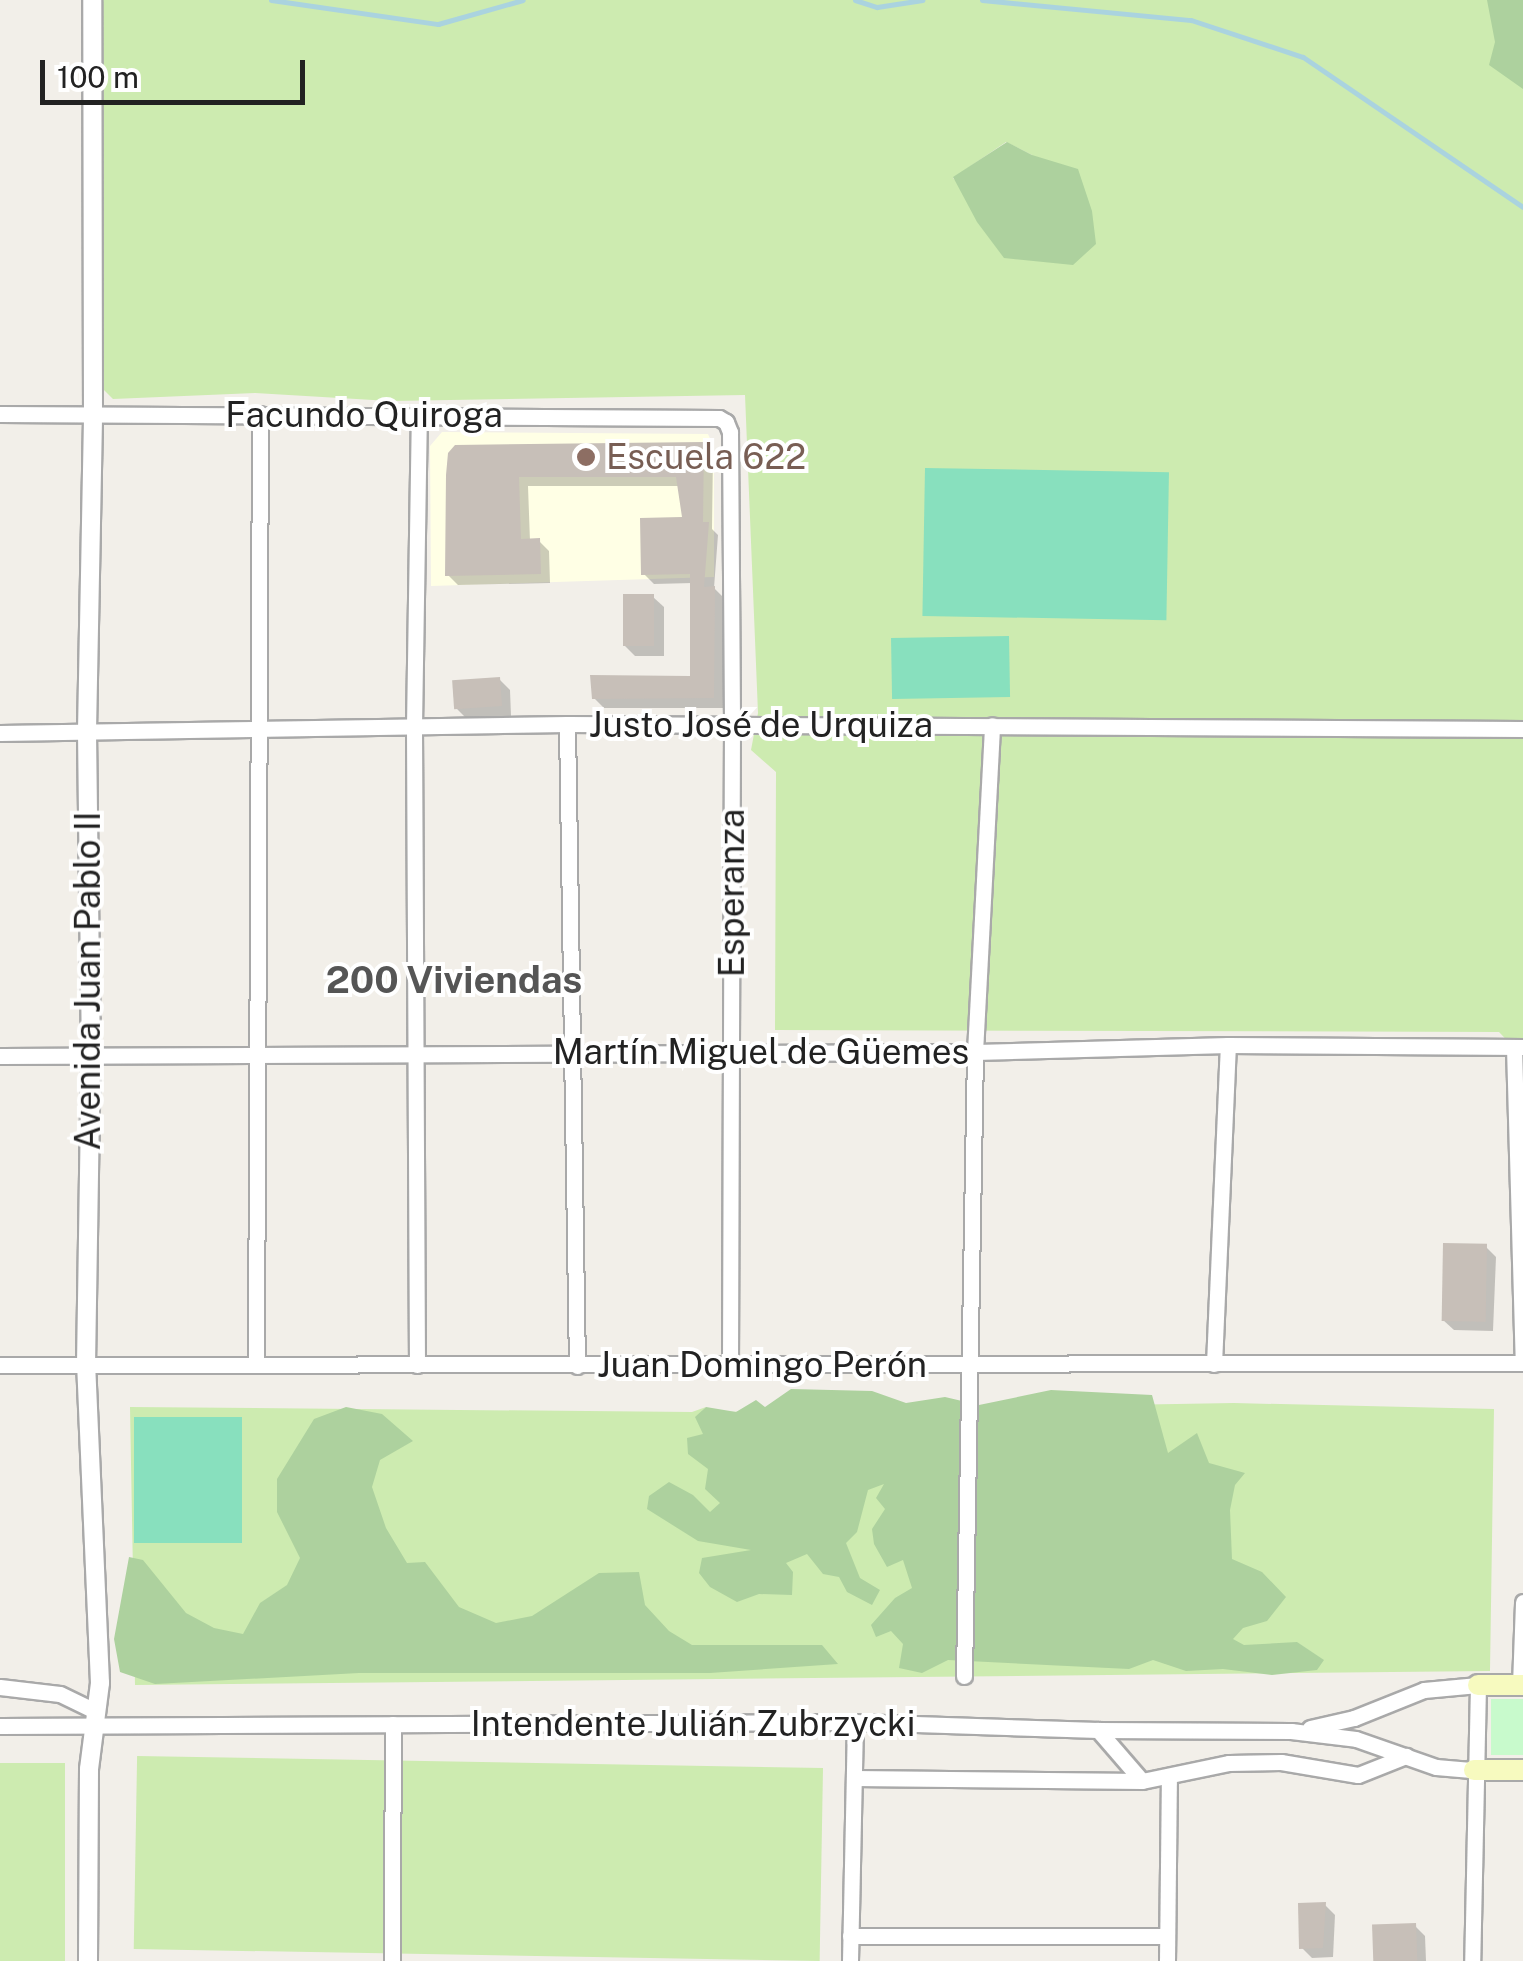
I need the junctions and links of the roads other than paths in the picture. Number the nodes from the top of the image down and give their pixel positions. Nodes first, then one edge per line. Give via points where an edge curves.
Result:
1 (92, 0) edge
2 (0, 414) edge
3 (260, 414) junction
4 (93, 415) junction
5 (419, 415) junction
6 (726, 422) joint
7 (567, 724) junction
8 (732, 725) junction
9 (992, 725) junction
10 (414, 726) junction
11 (258, 729) junction
12 (1523, 729) edge
13 (87, 732) junction
14 (0, 734) edge
15 (1228, 1045) junction
16 (1518, 1047) edge
17 (975, 1052) junction
18 (415, 1053) junction
19 (570, 1053) junction
20 (731, 1053) junction
21 (257, 1054) junction
22 (0, 1056) edge
23 (91, 1059) junction
24 (1523, 1362) edge
25 (1214, 1364) junction
26 (0, 1365) edge
27 (86, 1365) junction
28 (256, 1365) junction
29 (417, 1365) junction
30 (968, 1365) junction
31 (577, 1366) junction
32 (730, 1366) junction
33 (1523, 1602) edge
34 (964, 1676) dead end
35 (1478, 1685) junction
36 (1521, 1685) edge
37 (0, 1687) edge
38 (95, 1718) junction
39 (855, 1722) junction
40 (394, 1724) junction
41 (0, 1726) edge
42 (1098, 1730) junction
43 (1291, 1731) junction
44 (1406, 1756) junction
45 (1474, 1770) junction
46 (1523, 1770) edge
47 (1168, 1776) junction
48 (854, 1778) junction
49 (1142, 1781) junction
50 (850, 1936) junction
51 (1168, 1936) junction
52 (88, 1961) edge
53 (392, 1961) edge
54 (850, 1961) edge
55 (1167, 1961) edge
56 (1472, 1961) edge

1 - 4 street, Avenida Juan Pablo II
2 - 4 street, Facundo Quiroga
3 - 4 street, Facundo Quiroga
3 - 5 street, Facundo Quiroga
3 - 11 street
4 - 13 street, Avenida Juan Pablo II
5 - 6 street, Facundo Quiroga
5 - 10 street
6 - 8 street, Esperanza
7 - 8 street, Justo José de Urquiza
7 - 10 street, Justo José de Urquiza
7 - 19 street
8 - 9 street, Justo José de Urquiza
8 - 20 street, Esperanza
9 - 12 street, Justo José de Urquiza
9 - 17 street
10 - 11 street, Justo José de Urquiza
10 - 18 street
11 - 13 street, Justo José de Urquiza
11 - 21 street
13 - 14 street, Justo José de Urquiza
13 - 23 street, Avenida Juan Pablo II
15 - 16 street, Martín Miguel de Güemes
15 - 17 street, Martín Miguel de Güemes
15 - 25 street
16 - 24 street
17 - 20 street, Martín Miguel de Güemes
17 - 30 street
18 - 19 street, Martín Miguel de Güemes
18 - 21 street, Martín Miguel de Güemes
18 - 29 street
19 - 20 street, Martín Miguel de Güemes
19 - 31 street
20 - 32 street, Esperanza
21 - 23 street, Martín Miguel de Güemes
21 - 28 street
22 - 23 street, Martín Miguel de Güemes
23 - 27 street, Avenida Juan Pablo II
24 - 25 street, Juan Domingo Perón
25 - 30 street, Juan Domingo Perón
26 - 27 street, Juan Domingo Perón
27 - 28 street, Juan Domingo Perón
27 - 38 street, Avenida Juan Pablo II via 100,1683
28 - 29 street, Juan Domingo Perón
29 - 31 street, Juan Domingo Perón
30 - 32 street, Juan Domingo Perón
30 - 34 street
31 - 32 street, Juan Domingo Perón
33 - 36 street
35 - 36 main road
35 - 43 street, Intendente Julián Zubrzycki via 1424,1690 1354,1718
35 - 45 street
37 - 38 street via 60,1694
38 - 40 street, Intendente Julián Zubrzycki
38 - 41 street, Intendente Julián Zubrzycki
38 - 52 street, Avenida Juan Pablo II
39 - 40 street, Intendente Julián Zubrzycki
39 - 42 street, Intendente Julián Zubrzycki
39 - 48 street
40 - 53 street
42 - 43 street, Intendente Julián Zubrzycki
42 - 49 street
43 - 44 street, Intendente Julián Zubrzycki via 1356,1739
44 - 45 street, Intendente Julián Zubrzycki
44 - 47 street via 1358,1775 1281,1762 1229,1763
45 - 46 main road
45 - 56 street
47 - 49 street
47 - 51 street
48 - 49 street
48 - 50 street
50 - 51 street
50 - 54 street
51 - 55 street

